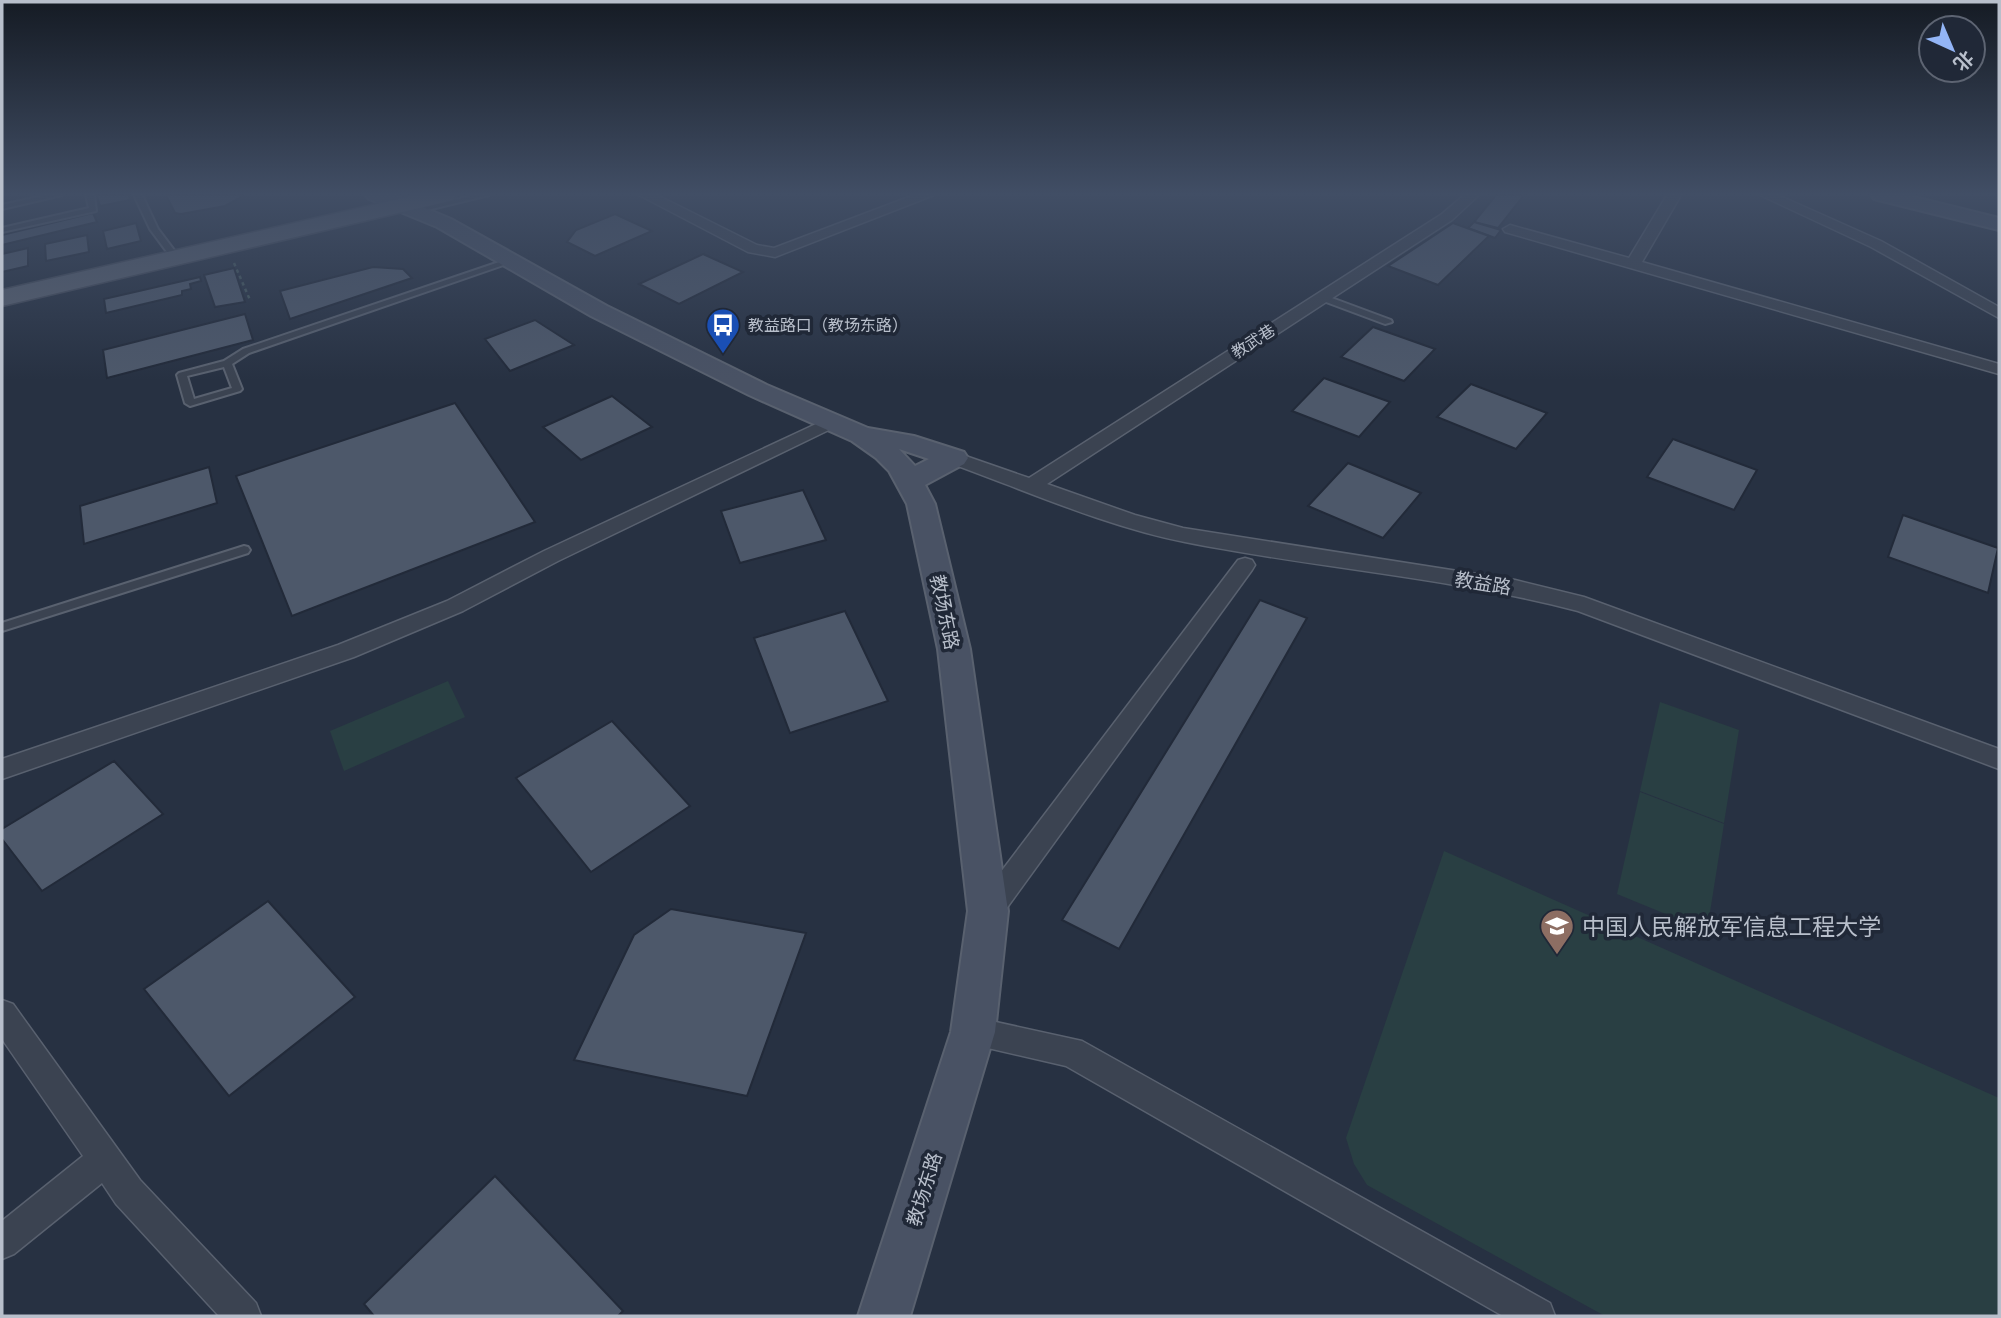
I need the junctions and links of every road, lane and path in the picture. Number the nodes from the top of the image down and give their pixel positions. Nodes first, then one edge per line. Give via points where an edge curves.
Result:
1 (176, 257) edge
2 (199, 257) edge
3 (502, 257) edge
4 (1385, 257) edge
5 (1610, 257) edge
6 (1638, 257) edge
7 (1898, 257) edge
8 (180, 261) junction
9 (511, 261) junction
10 (1634, 263) junction
11 (1321, 297) junction
12 (2, 298) edge
13 (250, 300) dead end
14 (2, 305) edge
15 (1999, 313) edge
16 (1388, 322) dead end
17 (227, 363) junction
18 (1999, 369) edge
19 (846, 429) junction
20 (954, 458) junction
21 (911, 481) junction
22 (1032, 485) junction
23 (244, 550) dead end
24 (1245, 565) dead end
25 (2, 626) edge
26 (1999, 759) edge
27 (2, 769) edge
28 (988, 911) junction
29 (2, 1014) edge
30 (973, 1032) junction
31 (105, 1160) junction
32 (2, 1242) edge
33 (243, 1316) edge
34 (884, 1316) edge
35 (1537, 1316) edge

1 - 8 lane
2 - 8 main road
3 - 9 street, 教场东路
4 - 11 street, 教武巷
5 - 10 street
6 - 10 street
7 - 15 street
8 - 12 main road
8 - 13 path via 236,263
8 - 14 main road
9 - 17 lane via 246,351
9 - 19 street, 教场东路 via 599,311
10 - 18 street
11 - 16 lane
11 - 22 street, 教武巷
17 - 17 lane via 237,389 190,403 182,375
19 - 20 street
19 - 21 street, 教场东路 via 886,452
19 - 27 street via 551,556 456,607 333,656
20 - 21 street
20 - 22 street, 教益路
21 - 28 street, 教场东路 via 921,504 954,649
22 - 26 street, 教益路 via 1183,535 1515,587 1584,606
23 - 25 lane
24 - 28 street
28 - 30 street, 教场东路
29 - 31 street
30 - 34 street, 教场东路
30 - 35 street via 1071,1052
31 - 32 street
31 - 33 street via 128,1192

